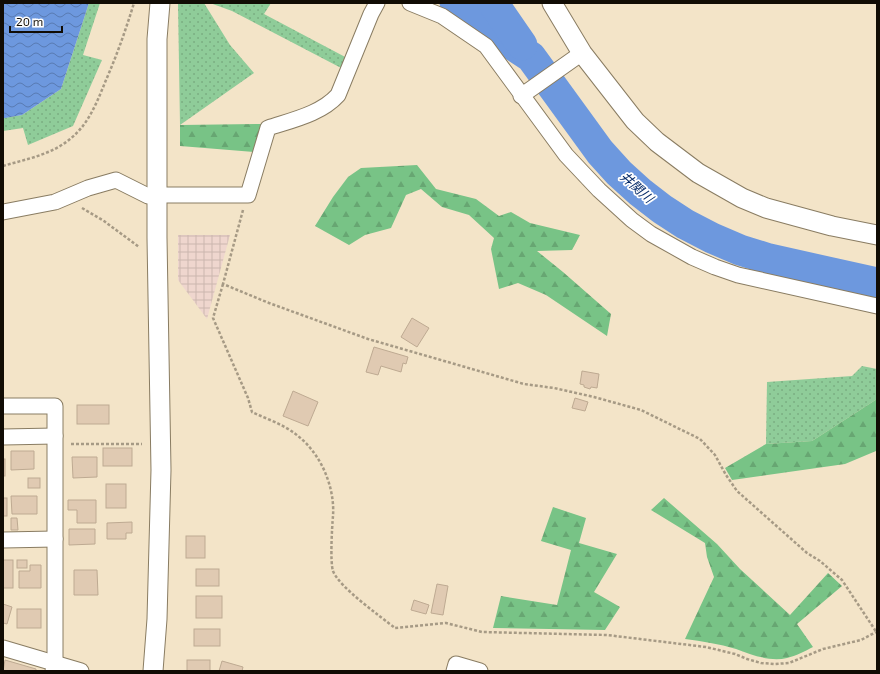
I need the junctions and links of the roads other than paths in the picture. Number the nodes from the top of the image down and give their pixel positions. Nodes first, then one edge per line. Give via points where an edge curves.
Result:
1 (160, 3) edge
2 (377, 3) edge
3 (410, 3) edge
4 (552, 3) edge
5 (582, 53) junction
6 (524, 94) junction
7 (158, 194) junction
8 (3, 212) edge
9 (877, 235) edge
10 (877, 306) edge
11 (3, 406) edge
12 (3, 437) edge
13 (55, 440) junction
14 (55, 539) junction
15 (3, 540) edge
16 (3, 648) edge
17 (54, 668) edge
18 (81, 671) edge
19 (153, 671) edge
20 (454, 671) edge
21 (480, 671) edge

1 - 7 street
2 - 7 street via 338,95 330,104 316,111 268,128 248,195
3 - 6 street via 442,16 486,46
4 - 5 street
5 - 6 street
5 - 9 street via 635,121 657,142 698,173 742,198 766,208
6 - 10 street via 566,155 632,220 671,246 738,275
7 - 8 street via 148,196 116,180 55,202
7 - 19 street via 160,444 157,619
11 - 13 street via 54,406
12 - 13 street
13 - 14 street
14 - 15 street
14 - 17 street
16 - 17 street
17 - 18 street
20 - 21 street via 456,664

